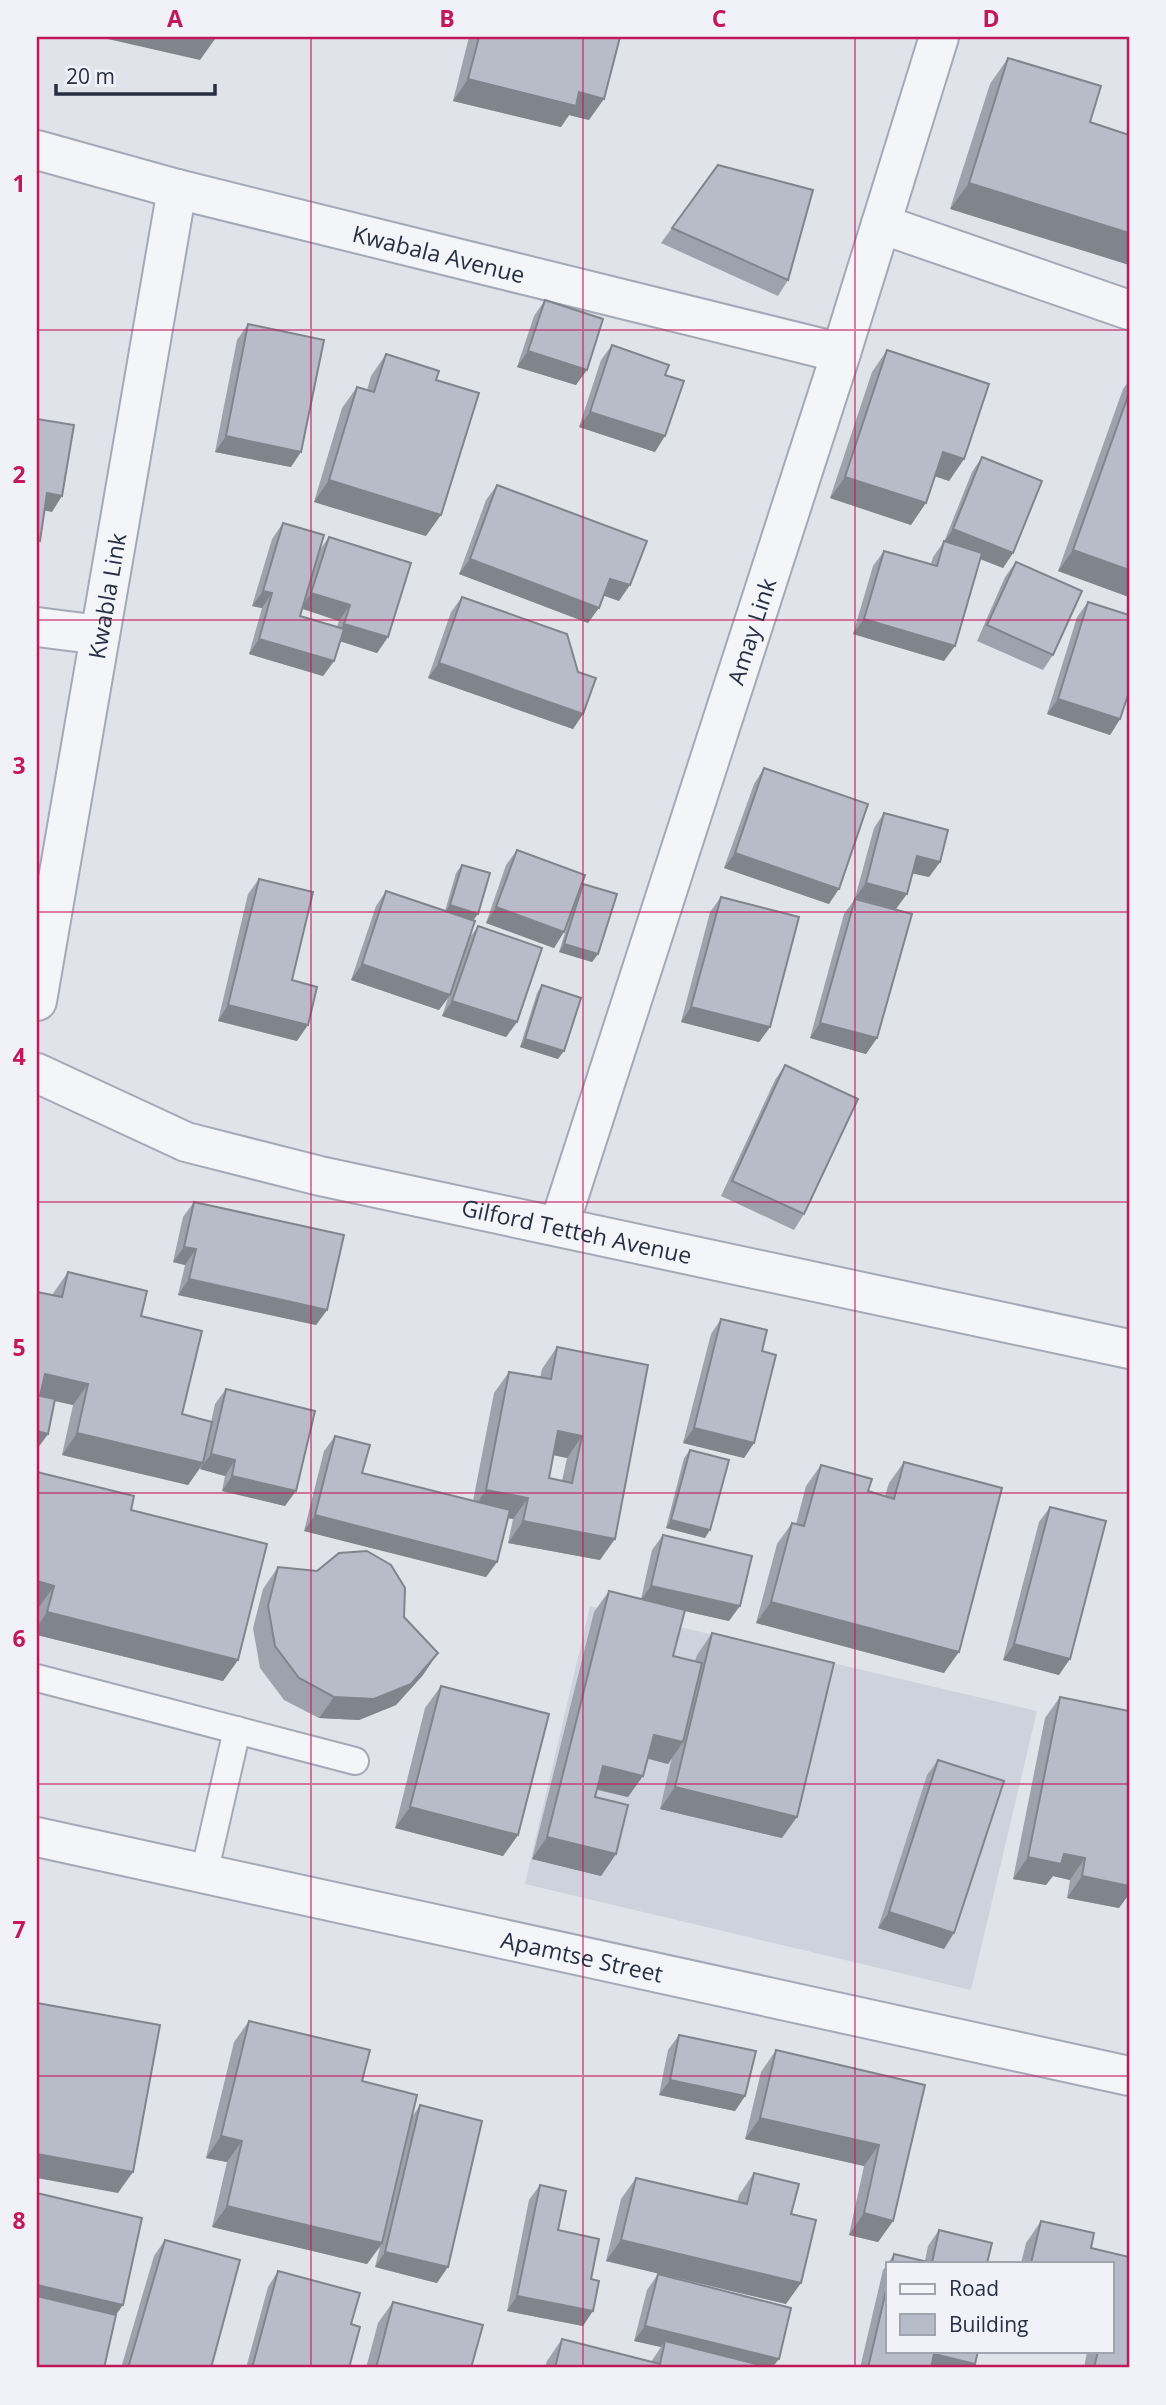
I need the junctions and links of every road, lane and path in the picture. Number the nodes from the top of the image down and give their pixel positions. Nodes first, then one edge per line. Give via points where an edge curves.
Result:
1 (939, 37) edge
2 (37, 150) edge
3 (177, 190) junction
4 (881, 224) junction
5 (1129, 310) edge
6 (841, 353) junction
7 (37, 627) edge
8 (100, 635) junction
9 (37, 1001) edge
10 (37, 1073) edge
11 (559, 1226) junction
12 (1129, 1349) edge
13 (37, 1678) edge
14 (237, 1730) junction
15 (355, 1761) dead end
16 (37, 1837) edge
17 (204, 1874) junction
18 (1129, 2076) edge

1 - 4 street, Amay Link
2 - 3 street, Kwabala Avenue
3 - 6 street, Kwabala Avenue
3 - 8 street, Kwabla Link
4 - 5 street
4 - 6 street, Amay Link
6 - 11 street, Amay Link
7 - 8 street
8 - 9 street, Kwabla Link
10 - 11 street, Gilford Tetteh Avenue via 186,1142 320,1176
11 - 12 street, Gilford Tetteh Avenue
13 - 14 lane
14 - 15 lane
14 - 17 lane
16 - 17 street, Apamtse Street
17 - 18 street, Apamtse Street

